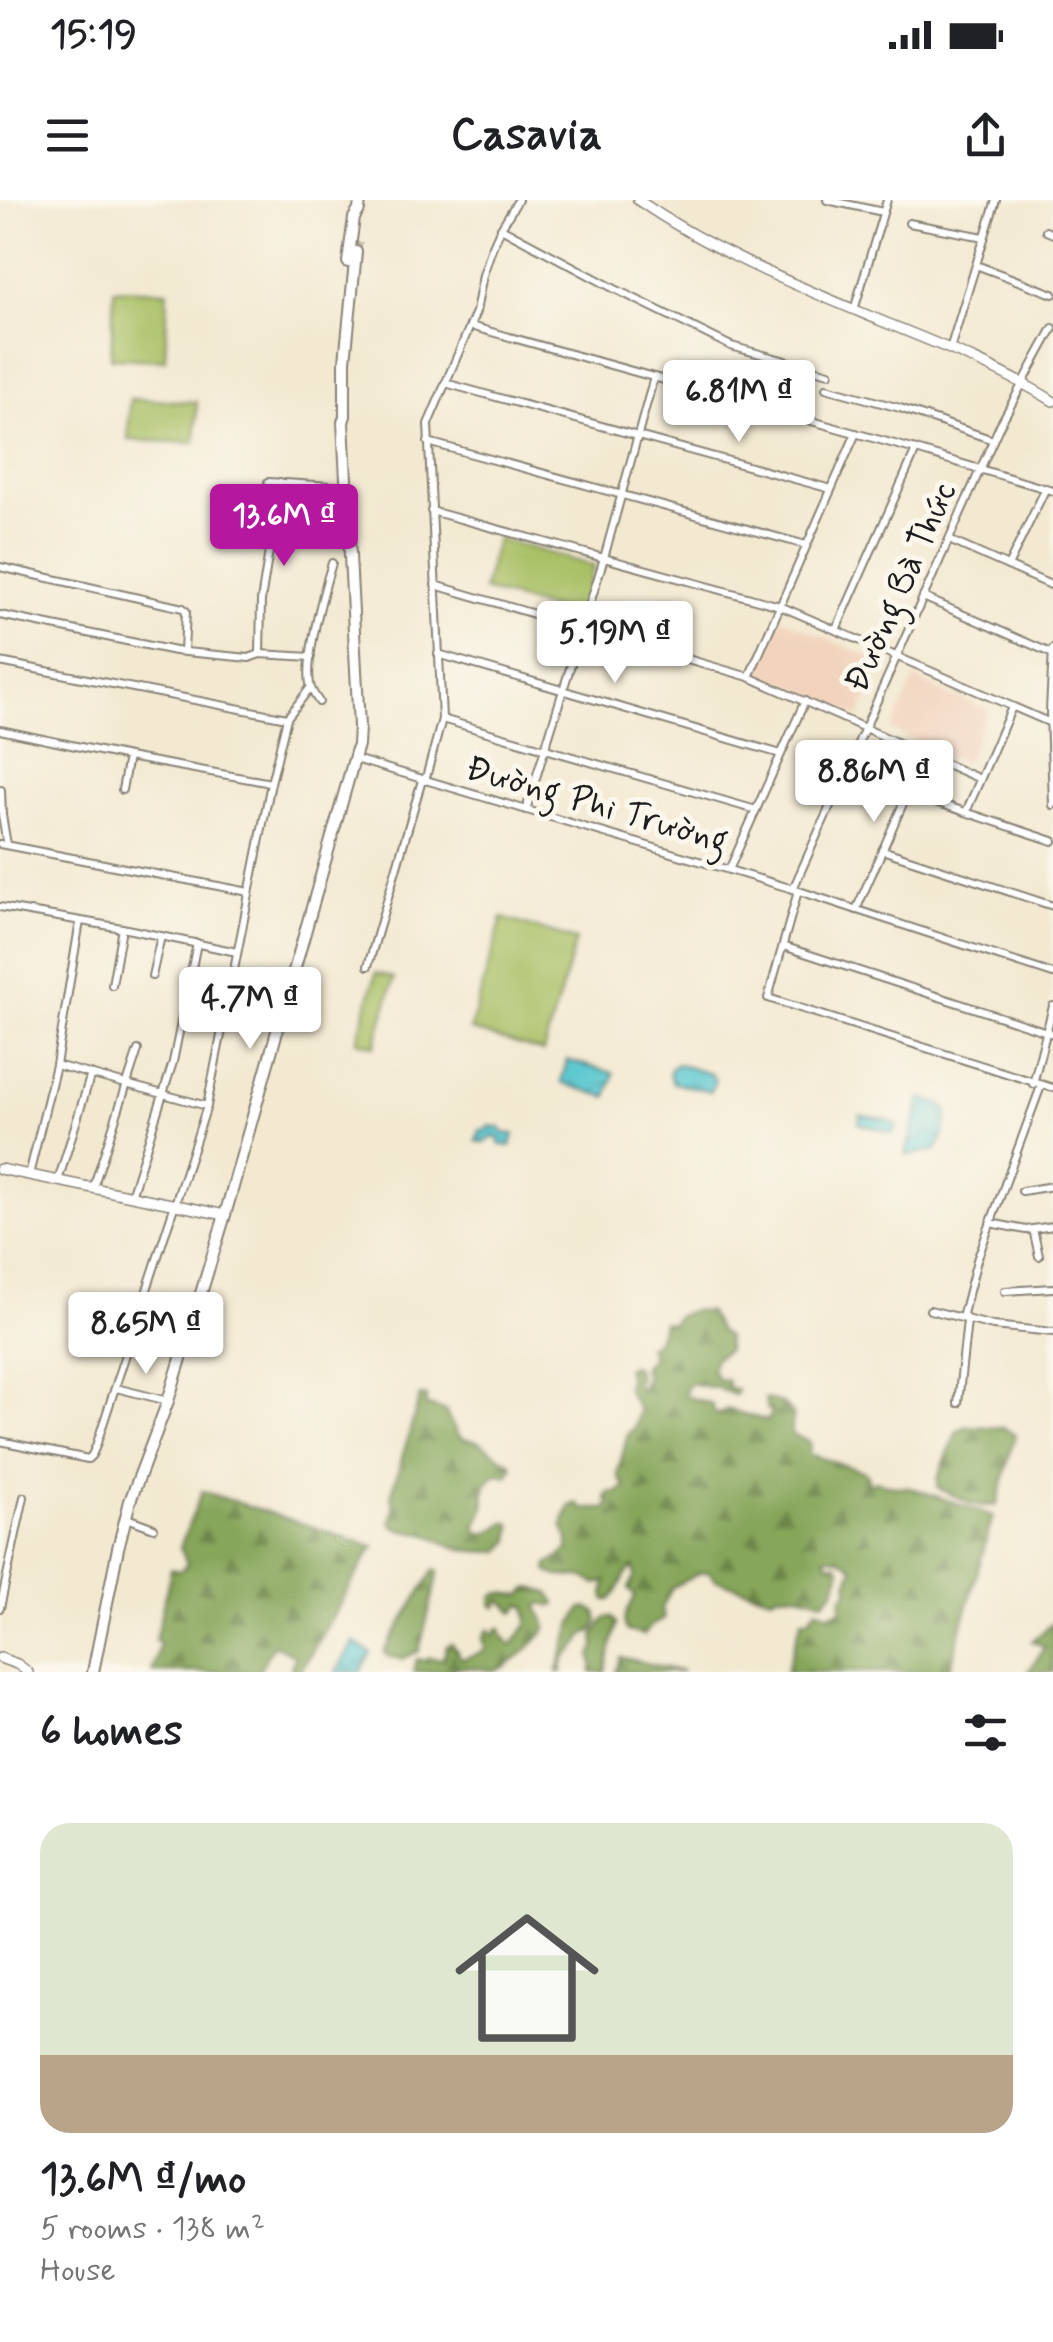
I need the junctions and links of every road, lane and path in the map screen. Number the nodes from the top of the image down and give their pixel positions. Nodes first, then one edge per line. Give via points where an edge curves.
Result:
1 (518, 200) edge
2 (638, 200) edge
3 (827, 200) edge
4 (887, 200) edge
5 (996, 200) edge
6 (359, 205) edge
7 (883, 212) junction
8 (909, 223) dead end
9 (501, 228) junction
10 (984, 237) junction
11 (976, 265) junction
12 (1053, 294) edge
13 (854, 310) junction
14 (470, 326) junction
15 (1053, 328) edge
16 (950, 348) junction
17 (829, 373) dead end
18 (654, 377) junction
19 (1022, 382) junction
20 (445, 383) junction
21 (826, 388) dead end
22 (1053, 401) edge
23 (343, 422) junction
24 (856, 433) junction
25 (638, 436) junction
26 (994, 440) junction
27 (428, 442) junction
28 (916, 450) junction
29 (980, 469) junction
30 (268, 482) dead end
31 (280, 482) junction
32 (347, 487) junction
33 (831, 489) junction
34 (1050, 490) edge
35 (622, 495) junction
36 (431, 511) junction
37 (949, 540) junction
38 (806, 545) junction
39 (604, 558) junction
40 (332, 563) dead end
41 (1008, 566) junction
42 (0, 567) edge
43 (434, 585) junction
44 (1053, 586) edge
45 (924, 597) junction
46 (780, 606) junction
47 (0, 615) edge
48 (582, 628) junction
49 (836, 630) junction
50 (184, 651) junction
51 (1053, 651) edge
52 (260, 654) junction
53 (438, 654) junction
54 (897, 656) junction
55 (311, 657) junction
56 (0, 662) edge
57 (749, 677) junction
58 (310, 688) junction
59 (563, 690) junction
60 (805, 701) junction
61 (319, 702) dead end
62 (1012, 707) junction
63 (288, 718) junction
64 (442, 719) junction
65 (1052, 724) edge
66 (865, 728) junction
67 (0, 730) edge
68 (545, 749) junction
69 (781, 754) junction
70 (925, 754) junction
71 (128, 758) junction
72 (355, 759) junction
73 (980, 778) junction
74 (423, 780) junction
75 (271, 783) junction
76 (2, 790) edge
77 (122, 790) dead end
78 (908, 793) junction
79 (1053, 805) edge
80 (526, 810) junction
81 (756, 810) junction
82 (966, 812) junction
83 (1053, 841) edge
84 (3, 844) edge
85 (882, 850) junction
86 (729, 870) junction
87 (796, 890) junction
88 (250, 892) junction
89 (1053, 906) edge
90 (0, 907) edge
91 (856, 910) junction
92 (80, 921) junction
93 (122, 928) junction
94 (161, 936) junction
95 (197, 943) junction
96 (783, 946) junction
97 (237, 952) junction
98 (368, 966) dead end
99 (1053, 974) edge
100 (152, 976) dead end
101 (112, 984) dead end
102 (1053, 1006) edge
103 (1050, 1033) edge
104 (138, 1050) dead end
105 (56, 1065) junction
106 (91, 1074) junction
107 (128, 1083) junction
108 (1037, 1085) junction
109 (1053, 1088) edge
110 (164, 1093) junction
111 (207, 1106) junction
112 (0, 1169) edge
113 (29, 1174) junction
114 (58, 1181) junction
115 (1053, 1186) edge
116 (93, 1188) junction
117 (1022, 1191) dead end
118 (131, 1196) junction
119 (174, 1205) junction
120 (225, 1216) junction
121 (990, 1223) junction
122 (1053, 1226) edge
123 (1033, 1229) junction
124 (1039, 1256) dead end
125 (1053, 1288) edge
126 (1005, 1291) dead end
127 (930, 1310) dead end
128 (967, 1321) junction
129 (1053, 1332) edge
130 (116, 1388) junction
131 (168, 1402) junction
132 (958, 1404) dead end
133 (0, 1441) edge
134 (24, 1497) dead end
135 (125, 1518) junction
136 (154, 1528) dead end
137 (0, 1566) edge
138 (9, 1568) junction
139 (0, 1608) edge
140 (0, 1658) edge
141 (28, 1672) edge
142 (93, 1672) edge

1 - 9 street
2 - 13 street via 731,256
3 - 7 street
4 - 7 street
5 - 10 street
6 - 23 main road
6 - 23 main road via 341,332
7 - 13 street
8 - 10 street
9 - 14 street
9 - 17 street via 730,346
10 - 11 street
11 - 12 street
11 - 16 street
13 - 16 street
14 - 18 street
14 - 20 street
15 - 19 street, Đường Bà Thức
16 - 19 street
18 - 24 street
18 - 25 street
19 - 22 street
19 - 26 street, Đường Bà Thức
20 - 25 street
20 - 27 street via 429,419
21 - 26 street
23 - 32 main road
24 - 28 street
24 - 33 street
25 - 33 street
25 - 35 street
26 - 29 street, Đường Bà Thức
27 - 35 street
27 - 36 street
28 - 29 street
28 - 49 street
29 - 34 street
29 - 37 street, Đường Bà Thức
30 - 31 street
31 - 32 street
31 - 52 street via 260,601
32 - 72 main road
33 - 38 street
34 - 41 street
35 - 38 street
35 - 39 street
36 - 39 street
36 - 43 street
37 - 41 street
37 - 45 street, Đường Bà Thức
38 - 46 street
39 - 46 street
39 - 48 street
40 - 55 street
41 - 44 street
42 - 50 street via 183,608
43 - 48 street
43 - 53 street
45 - 51 street
45 - 54 street, Đường Bà Thức
46 - 49 street
46 - 57 street
47 - 50 street
48 - 57 street
48 - 59 street
49 - 54 street
50 - 52 street
51 - 65 street
52 - 55 street
53 - 59 street
53 - 64 street
54 - 62 street
54 - 66 street, Đường Bà Thức
55 - 58 street
56 - 63 street
57 - 60 street
58 - 61 street
58 - 63 street
59 - 68 street
59 - 69 street
60 - 66 street
60 - 69 street
62 - 65 street
62 - 73 street
63 - 75 street
64 - 68 street
64 - 74 street
65 - 79 street
66 - 70 street
66 - 87 street, Đường Bà Thức
67 - 71 street
68 - 80 street
68 - 81 street
69 - 81 street
70 - 73 street
70 - 78 street
71 - 75 street
71 - 77 street
72 - 74 street, Đường Phi Trường
72 - 120 main road
73 - 82 street
74 - 80 street, Đường Phi Trường
74 - 98 street
75 - 88 street
76 - 84 street
78 - 82 street
78 - 85 street
80 - 86 street, Đường Phi Trường
81 - 86 street
82 - 83 street
84 - 88 street
85 - 89 street
85 - 91 street
86 - 87 street, Đường Phi Trường
87 - 91 street, Đường Phi Trường
87 - 96 street, Đường Bà Thức
88 - 97 street
90 - 92 street
91 - 99 street, Đường Phi Trường
92 - 93 street
92 - 105 street
93 - 94 street
93 - 101 street
94 - 95 street
94 - 100 street
95 - 97 street
95 - 110 street
96 - 103 street
96 - 108 street, Đường Bà Thức via 768,998
97 - 111 street
102 - 103 street
103 - 108 street
104 - 107 street
105 - 106 street
105 - 113 street
106 - 107 street
106 - 114 street
107 - 110 street
107 - 116 street
108 - 109 street
108 - 121 street
110 - 111 street
110 - 118 street
111 - 119 street
112 - 113 street
113 - 114 street
114 - 116 street
115 - 117 street
116 - 118 street
118 - 119 street
119 - 120 street
119 - 130 street
120 - 131 main road
121 - 123 street
121 - 128 street via 971,1278
122 - 123 street
123 - 124 street
125 - 126 street
127 - 128 street
128 - 129 street
128 - 132 street
130 - 131 street
130 - 133 street via 88,1459
131 - 135 main road
134 - 138 street
135 - 136 street
135 - 142 main road
137 - 138 street
138 - 139 street
140 - 141 street

